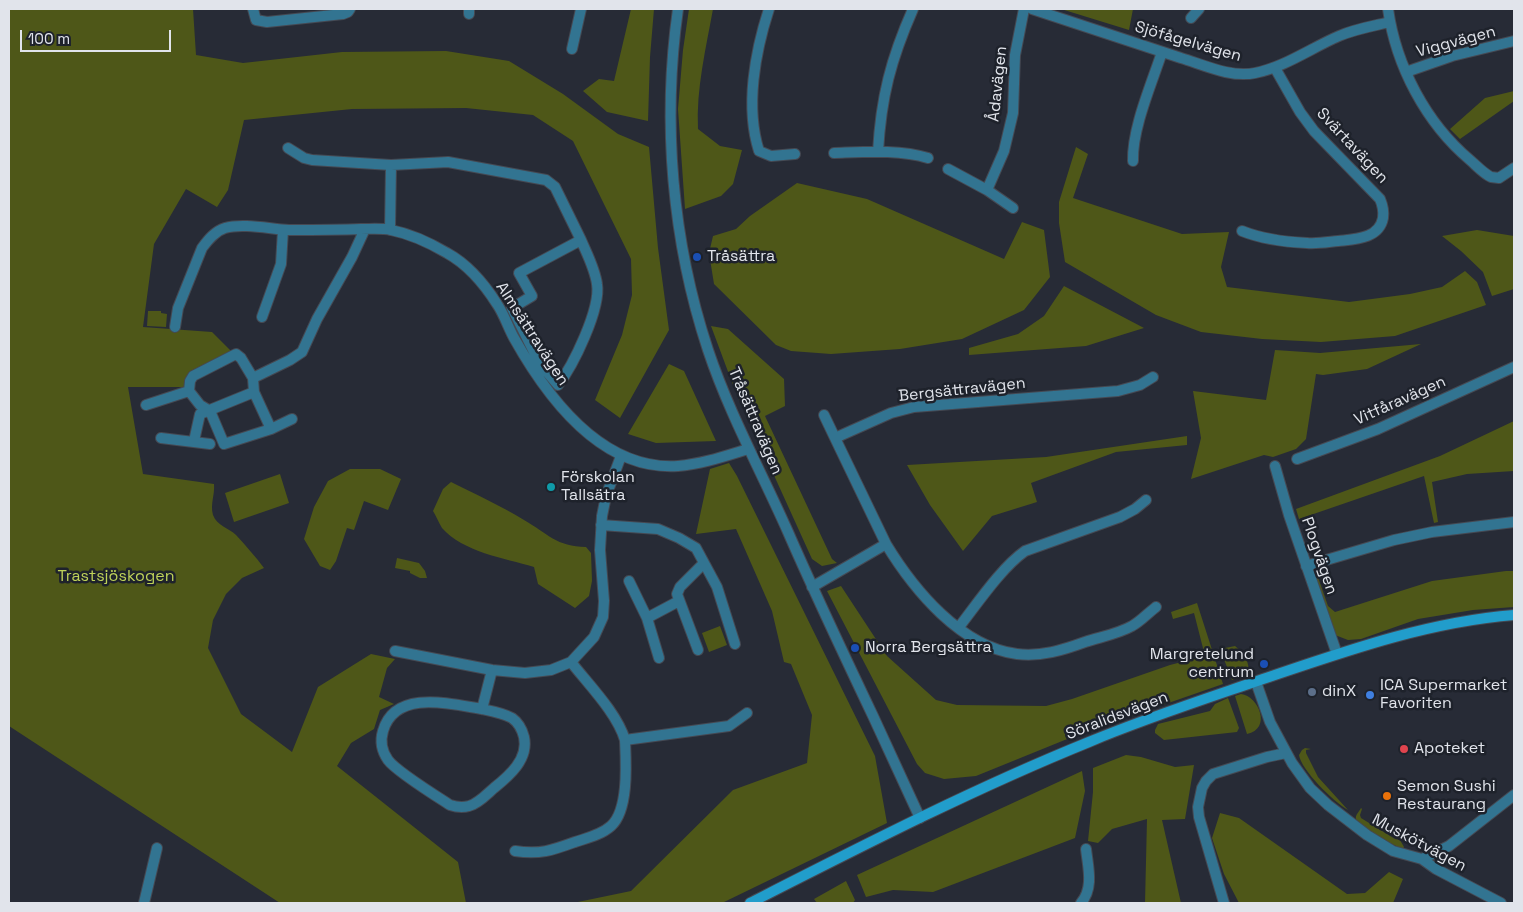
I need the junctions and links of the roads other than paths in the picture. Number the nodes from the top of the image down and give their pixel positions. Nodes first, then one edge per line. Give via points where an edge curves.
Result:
1 (252, 9) edge
2 (350, 9) edge
3 (581, 9) edge
4 (678, 9) edge
5 (769, 9) edge
6 (913, 9) edge
7 (1024, 9) edge
8 (1032, 9) edge
9 (1200, 9) edge
10 (1388, 9) edge
11 (1191, 18) dead end
12 (1390, 22) junction
13 (1514, 41) edge
14 (572, 49) dead end
15 (1162, 52) junction
16 (1275, 68) junction
17 (1406, 72) junction
18 (288, 148) dead end
19 (878, 152) junction
20 (834, 153) dead end
21 (795, 154) dead end
22 (928, 158) dead end
23 (1133, 160) dead end
24 (391, 165) junction
25 (1514, 168) edge
26 (948, 169) dead end
27 (987, 190) junction
28 (1012, 208) dead end
29 (365, 229) junction
30 (283, 230) junction
31 (390, 230) junction
32 (1242, 231) dead end
33 (581, 240) junction
34 (262, 317) dead end
35 (175, 327) dead end
36 (1514, 366) edge
37 (1153, 377) dead end
38 (253, 378) junction
39 (188, 391) junction
40 (254, 392) junction
41 (146, 405) dead end
42 (210, 411) junction
43 (824, 414) dead end
44 (292, 419) dead end
45 (272, 429) junction
46 (161, 438) dead end
47 (835, 438) junction
48 (194, 441) junction
49 (210, 444) dead end
50 (748, 449) junction
51 (621, 456) junction
52 (1296, 458) dead end
53 (1275, 466) dead end
54 (1146, 500) dead end
55 (1514, 522) edge
56 (601, 525) junction
57 (886, 544) junction
58 (704, 563) junction
59 (1306, 566) junction
60 (629, 580) dead end
61 (812, 587) junction
62 (679, 601) junction
63 (1156, 607) dead end
64 (1514, 615) edge
65 (647, 618) junction
66 (959, 627) junction
67 (735, 644) dead end
68 (394, 650) dead end
69 (698, 650) dead end
70 (1337, 654) junction
71 (659, 658) dead end
72 (571, 662) junction
73 (492, 670) junction
74 (1256, 682) junction
75 (482, 709) junction
76 (747, 713) dead end
77 (625, 740) junction
78 (1286, 753) junction
79 (1514, 795) edge
80 (920, 818) junction
81 (157, 848) dead end
82 (1086, 848) dead end
83 (515, 851) dead end
84 (1422, 859) junction
85 (1497, 902) edge
86 (144, 903) edge
87 (750, 903) edge
88 (1081, 903) edge
89 (1224, 903) edge

1 - 2 street via 256,20 267,22 343,14
3 - 14 street
4 - 50 street, Tråsättravägen via 671,84 671,127 672,170 679,223 701,326
5 - 21 street via 754,76 753,128 759,151 771,156
6 - 19 street via 888,78 880,118
7 - 27 street, Ådavägen via 1015,55 1013,113 1004,151
8 - 15 street, Sjöfågelvägen
9 - 11 street
10 - 12 street, Viggvägen
12 - 16 street, Sjöfågelvägen via 1340,36
12 - 17 street, Viggvägen
13 - 17 street, Viggvägen via 1452,56
15 - 16 street, Sjöfågelvägen via 1234,73
15 - 23 street via 1137,130
16 - 32 street, Svärtavägen via 1314,131 1380,199 1382,221 1376,232 1361,238 1310,244 1254,236
17 - 25 street, Viggvägen via 1426,109 1457,149 1495,178
18 - 24 street via 312,160
19 - 20 street
19 - 22 street
24 - 31 street
24 - 33 street via 461,163 546,180 555,187
26 - 27 street
27 - 28 street
29 - 30 street, Almsättravägen
29 - 31 street, Almsättravägen
29 - 38 street via 302,352
30 - 34 street via 281,264
30 - 35 street, Almsättravägen via 224,228 208,240 178,308
31 - 51 street, Almsättravägen via 423,240 448,253 476,276 498,304 518,345 549,392 584,430
33 - 33 street via 598,286 585,338 558,385 540,364 512,308 532,296 519,273
36 - 52 street, Vitfåravägen via 1378,429
37 - 47 street, Bergsättravägen via 1140,385 1118,391 908,409 891,413
38 - 39 street via 236,354 193,376
38 - 40 street
39 - 41 street
39 - 42 street
40 - 42 street
40 - 45 street
42 - 45 street via 224,444
42 - 48 street via 200,414
43 - 47 street
44 - 45 street
46 - 48 street
47 - 57 street
48 - 49 street
50 - 51 street, Almsättravägen via 678,466 654,465
50 - 61 street, Tråsättravägen
51 - 56 street via 606,496
53 - 59 street, Plogvägen
54 - 66 street via 1120,517 1025,551
55 - 59 street via 1394,540
56 - 58 street via 658,529 696,548
56 - 72 street via 603,617 594,637
57 - 61 street
57 - 66 street via 922,594
58 - 62 street via 680,587
58 - 67 street via 717,587
59 - 70 street, Plogvägen
60 - 65 street
61 - 80 street, Tråsättravägen
62 - 65 street
62 - 69 street
63 - 66 street via 1132,626 1039,654 1018,654 995,648 975,640
64 - 70 street, Söralidsvägen via 1426,628
65 - 71 street
68 - 73 street
70 - 74 street, Söralidsvägen
72 - 73 street via 534,673
72 - 77 street via 614,718
73 - 75 street
74 - 78 street, Muskötvägen via 1270,722
74 - 80 street, Söralidsvägen via 1090,741
75 - 75 street via 432,702 400,709 389,718 384,728 381,739 384,753 391,764 450,805 469,806 509,775 525,747 523,731 516,722
76 - 77 street via 729,726
77 - 83 street via 623,801 611,826 544,853
78 - 84 street, Muskötvägen via 1310,788 1336,812 1393,851
78 - 89 street via 1213,774 1202,788 1198,801 1199,817
79 - 84 street via 1449,846
80 - 87 street, Söralidsvägen
81 - 86 street
82 - 88 street via 1090,878 1088,892
84 - 85 street, Muskötvägen

